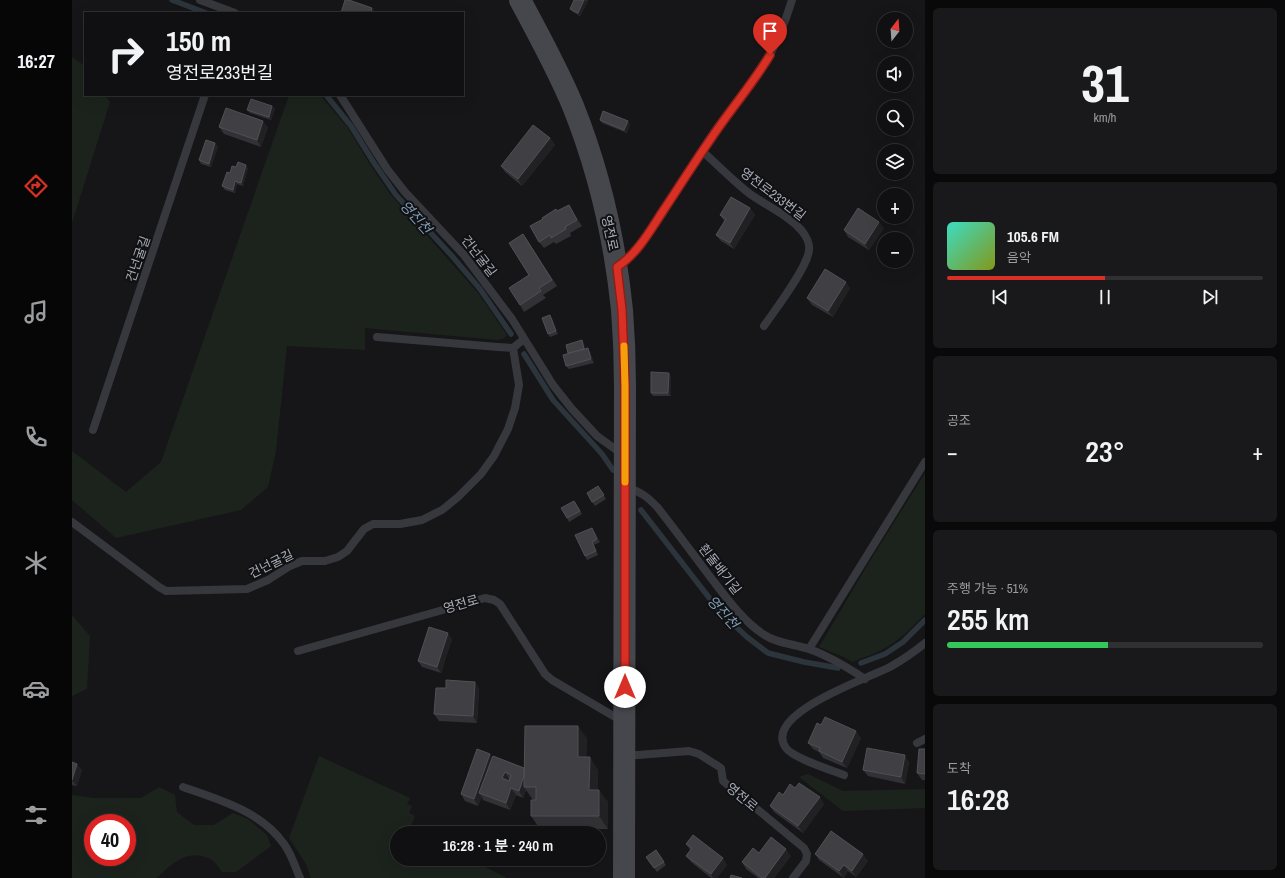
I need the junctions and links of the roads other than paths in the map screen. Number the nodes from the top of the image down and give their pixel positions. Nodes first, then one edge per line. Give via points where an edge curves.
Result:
1 (200, 0) edge
2 (520, 0) edge
3 (792, 0) edge
4 (232, 12) edge
5 (205, 96) edge
6 (341, 96) edge
7 (702, 151) junction
8 (617, 267) junction
9 (764, 326) dead end
10 (376, 337) dead end
11 (524, 339) junction
12 (513, 348) junction
13 (93, 430) dead end
14 (625, 455) junction
15 (925, 462) edge
16 (625, 488) junction
17 (72, 522) edge
18 (925, 643) edge
19 (809, 649) junction
20 (298, 652) dead end
21 (865, 679) junction
22 (624, 722) junction
23 (925, 739) edge
24 (917, 743) dead end
25 (624, 756) junction
26 (844, 775) dead end
27 (183, 787) dead end
28 (300, 878) edge
29 (624, 878) edge
30 (793, 878) edge

1 - 4 lane
2 - 8 street, 영전로 via 560,76 584,136 603,200
3 - 7 lane via 770,55
5 - 13 lane, 건넌굴길
6 - 11 lane, 건넌굴길 via 387,169 464,255
7 - 8 lane via 636,250
7 - 9 lane, 영전로233번길 via 750,193 803,231 808,240 810,250 806,262
8 - 14 street, 영전로 via 624,352
10 - 12 lane
11 - 12 lane
11 - 14 lane, 건넌굴길 via 553,385 572,409 597,436
12 - 17 lane, 건넌굴길 via 519,385 515,408 508,429 482,474 442,510 422,520 400,524 373,524 364,529 347,551 338,557 325,561 302,561 247,589 166,591
14 - 16 street, 영전로
15 - 19 lane
16 - 19 lane, 흰돌배기길 via 641,493 653,503 750,624 775,640
16 - 22 street, 영전로
18 - 21 lane via 890,667
19 - 21 lane, 흰돌배기길 via 846,666
20 - 22 lane, 영전로 via 477,599 489,598 500,604 506,612 545,674
21 - 26 lane via 803,709 790,720 784,730 783,741 793,755
22 - 25 street, 영전로
23 - 24 lane
25 - 29 street, 영전로
25 - 30 lane, 영전로 via 689,751 699,754 721,768 723,781 804,848 807,854 806,861
27 - 28 lane via 240,808 271,829 284,844

